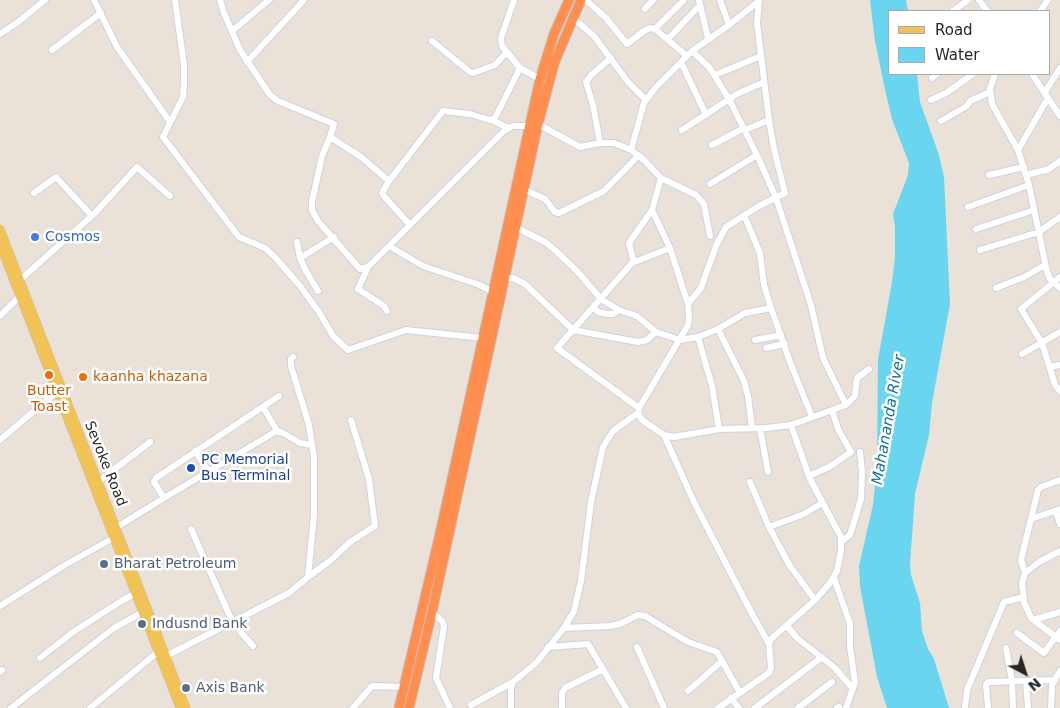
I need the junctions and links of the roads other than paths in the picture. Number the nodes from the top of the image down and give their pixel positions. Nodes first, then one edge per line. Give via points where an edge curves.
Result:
1 (46, 0) edge
2 (94, 0) edge
3 (175, 0) edge
4 (220, 0) edge
5 (269, 0) edge
6 (514, 0) edge
7 (569, 0) edge
8 (581, 0) edge
9 (586, 0) edge
10 (653, 0) edge
11 (684, 0) edge
12 (720, 0) edge
13 (759, 0) edge
14 (968, 0) edge
15 (300, 1) edge
16 (700, 2) edge
17 (645, 9) dead end
18 (954, 10) edge
19 (101, 13) junction
20 (573, 18) junction
21 (729, 25) junction
22 (656, 29) junction
23 (232, 31) junction
24 (0, 34) edge
25 (708, 38) junction
26 (668, 39) junction
27 (432, 41) dead end
28 (52, 50) dead end
29 (506, 53) junction
30 (690, 53) junction
31 (760, 56) junction
32 (610, 58) junction
33 (247, 62) junction
34 (681, 62) junction
35 (520, 68) junction
36 (1060, 68) edge
37 (715, 75) junction
38 (972, 75) edge
39 (995, 75) edge
40 (1033, 75) edge
41 (540, 79) junction
42 (764, 82) junction
43 (990, 92) junction
44 (1047, 95) junction
45 (729, 99) junction
46 (646, 100) junction
47 (931, 100) dead end
48 (1057, 104) edge
49 (706, 114) junction
50 (1060, 116) edge
51 (492, 120) junction
52 (769, 120) junction
53 (941, 121) dead end
54 (170, 122) junction
55 (533, 125) junction
56 (508, 128) junction
57 (744, 129) junction
58 (682, 130) dead end
59 (330, 138) junction
60 (600, 143) junction
61 (712, 145) dead end
62 (631, 150) junction
63 (1018, 150) junction
64 (758, 155) junction
65 (638, 156) junction
66 (1060, 161) edge
67 (1024, 167) junction
68 (989, 175) dead end
69 (1026, 175) junction
70 (661, 178) junction
71 (389, 181) junction
72 (710, 184) dead end
73 (1029, 185) junction
74 (523, 188) junction
75 (34, 193) dead end
76 (170, 196) dead end
77 (776, 198) junction
78 (968, 207) dead end
79 (652, 210) junction
80 (1034, 210) junction
81 (744, 215) junction
82 (92, 216) junction
83 (1060, 218) edge
84 (410, 225) junction
85 (515, 227) junction
86 (0, 229) edge
87 (976, 229) dead end
88 (1038, 232) junction
89 (710, 236) dead end
90 (334, 238) junction
91 (297, 242) dead end
92 (0, 245) edge
93 (389, 246) junction
94 (670, 248) junction
95 (980, 250) dead end
96 (300, 258) junction
97 (632, 263) junction
98 (1045, 265) junction
99 (368, 267) junction
100 (1060, 277) edge
101 (501, 279) junction
102 (20, 280) junction
103 (1054, 282) junction
104 (996, 288) dead end
105 (1060, 288) edge
106 (318, 291) dead end
107 (493, 294) junction
108 (22, 295) junction
109 (601, 298) junction
110 (688, 304) junction
111 (594, 307) junction
112 (771, 308) junction
113 (619, 310) junction
114 (387, 311) dead end
115 (0, 316) edge
116 (718, 329) junction
117 (573, 330) junction
118 (656, 332) junction
119 (1060, 332) edge
120 (781, 334) junction
121 (698, 337) junction
122 (483, 338) junction
123 (680, 340) junction
124 (755, 340) dead end
125 (1042, 343) junction
126 (785, 344) junction
127 (766, 348) dead end
128 (1022, 354) dead end
129 (293, 357) dead end
130 (1060, 365) edge
131 (1050, 367) junction
132 (870, 369) dead end
133 (60, 390) junction
134 (1060, 391) edge
135 (279, 396) dead end
136 (846, 405) junction
137 (262, 407) junction
138 (832, 410) junction
139 (638, 411) junction
140 (812, 417) junction
141 (351, 420) dead end
142 (791, 425) junction
143 (752, 428) junction
144 (760, 428) junction
145 (719, 429) junction
146 (276, 431) junction
147 (664, 435) junction
148 (0, 440) edge
149 (150, 442) dead end
150 (312, 445) junction
151 (195, 451) junction
152 (860, 452) dead end
153 (209, 472) junction
154 (768, 472) dead end
155 (809, 476) junction
156 (1060, 480) edge
157 (98, 481) junction
158 (750, 482) dead end
159 (164, 498) junction
160 (822, 503) junction
161 (1058, 510) edge
162 (1031, 519) junction
163 (1060, 524) edge
164 (769, 527) junction
165 (191, 529) dead end
166 (117, 533) junction
167 (842, 541) junction
168 (1060, 551) edge
169 (1025, 573) junction
170 (308, 577) junction
171 (834, 578) junction
172 (136, 593) junction
173 (1024, 598) junction
174 (815, 600) junction
175 (0, 606) edge
176 (143, 612) junction
177 (432, 612) junction
178 (1060, 612) edge
179 (1033, 620) junction
180 (233, 623) junction
181 (787, 626) junction
182 (564, 628) junction
183 (1060, 631) edge
184 (1017, 633) dead end
185 (1058, 639) edge
186 (769, 644) junction
187 (253, 646) dead end
188 (548, 647) junction
189 (637, 647) dead end
190 (1006, 648) dead end
191 (158, 652) junction
192 (166, 656) junction
193 (822, 657) junction
194 (40, 658) dead end
195 (722, 661) junction
196 (603, 669) junction
197 (1060, 671) edge
198 (1054, 680) junction
199 (1012, 681) junction
200 (1026, 681) junction
201 (513, 682) junction
202 (832, 682) dead end
203 (174, 685) junction
204 (404, 687) junction
205 (853, 689) junction
206 (688, 691) dead end
207 (740, 693) junction
208 (731, 698) junction
209 (472, 705) dead end
210 (10, 708) edge
211 (90, 708) edge
212 (180, 708) edge
213 (186, 708) edge
214 (353, 708) edge
215 (399, 708) edge
216 (409, 708) edge
217 (450, 708) edge
218 (511, 708) edge
219 (562, 708) edge
220 (626, 708) edge
221 (664, 708) edge
222 (718, 708) edge
223 (739, 708) edge
224 (755, 708) edge
225 (798, 708) edge
226 (846, 708) edge
227 (965, 708) edge
228 (988, 708) edge
229 (1013, 708) edge
230 (1028, 708) edge
231 (1051, 708) edge

1 - 24 street
2 - 19 street
3 - 54 street via 184,83 183,98
4 - 23 street
5 - 23 street
6 - 29 street via 501,38
7 - 41 highway
8 - 20 highway
9 - 22 street via 627,44 644,31
10 - 17 street
11 - 22 street
12 - 21 street
13 - 21 street
13 - 31 street
14 - 18 street
15 - 33 street
16 - 25 street
16 - 26 street
19 - 28 street
19 - 54 street via 127,63
20 - 32 street via 587,28
20 - 55 highway
21 - 25 street
22 - 26 street
23 - 33 street
25 - 30 street
26 - 30 street
27 - 29 street via 473,73 496,65
29 - 35 street
30 - 34 street
30 - 37 street
31 - 37 street
31 - 42 street
32 - 46 street
32 - 60 street via 586,82
33 - 59 street via 274,98 333,123
34 - 46 street
34 - 49 street
35 - 41 street
35 - 51 street
36 - 44 street
37 - 45 street
38 - 47 street
39 - 43 street
40 - 44 street
41 - 55 highway
42 - 45 street
42 - 52 street
43 - 53 street
43 - 63 street via 992,104
44 - 48 street
44 - 63 street
45 - 49 street
45 - 57 street
46 - 62 street
48 - 50 street
49 - 58 street
51 - 56 street
51 - 71 street via 443,111
52 - 57 street
52 - 77 street via 785,193
54 - 122 street via 163,137 214,206 240,239 264,248 274,256 346,350 406,330
55 - 56 street
55 - 60 street via 580,147
55 - 74 highway
55 - 101 highway
56 - 84 street
57 - 61 street
57 - 64 street
59 - 71 street via 362,157
59 - 90 street via 322,156 312,210
60 - 62 street via 614,143
62 - 65 street
63 - 67 street
64 - 72 street
64 - 77 street
65 - 70 street
65 - 74 street via 604,191 559,212 555,212 545,199
66 - 69 street via 1049,169
67 - 68 street
67 - 69 street
69 - 73 street
70 - 79 street
70 - 89 street via 696,195 704,204
71 - 84 street via 382,193
73 - 78 street
73 - 80 street
74 - 85 highway
75 - 82 street via 56,177
76 - 82 street via 138,167
77 - 81 street
77 - 136 street via 811,305 824,358
79 - 94 street
79 - 97 street via 629,244
80 - 87 street
80 - 88 street
81 - 110 street via 724,229 701,288
81 - 112 street via 760,253
82 - 102 street
83 - 88 street
84 - 93 street
85 - 101 highway
85 - 109 street via 550,246
86 - 102 main road, Sevoke Road
88 - 95 street
88 - 98 street
90 - 96 street
90 - 99 street via 360,269
91 - 96 street
92 - 108 main road, Sevoke Road
93 - 99 street
93 - 107 street via 423,266 477,284
94 - 97 street
94 - 110 street
96 - 106 street
97 - 109 street
98 - 103 street
98 - 104 street via 1024,278
99 - 114 street via 358,289
100 - 103 street
101 - 107 highway
101 - 117 street via 513,278 525,284
101 - 177 highway
102 - 108 main road, Sevoke Road
103 - 105 street
103 - 125 street via 1021,309
107 - 122 highway
108 - 115 street
108 - 133 main road, Sevoke Road
109 - 111 street
109 - 113 street
110 - 123 street via 688,325
111 - 113 street via 598,312 607,314
111 - 117 street
112 - 116 street via 745,313
112 - 120 street
113 - 118 street via 637,316
116 - 121 street
116 - 143 street via 744,381
117 - 118 street via 638,342 647,340
117 - 139 street via 558,350
118 - 123 street
119 - 125 street
120 - 124 street
120 - 126 street
121 - 123 street
121 - 145 street via 712,386
122 - 204 highway
123 - 139 street
125 - 128 street
125 - 131 street
126 - 127 street
126 - 140 street
129 - 150 street via 291,366
130 - 131 street
131 - 134 street
132 - 136 street via 857,378 855,396
133 - 148 street
133 - 157 main road, Sevoke Road
133 - 166 main road, Sevoke Road
135 - 137 street
136 - 138 street
137 - 146 street
137 - 151 street
138 - 140 street
138 - 155 street via 851,452
139 - 147 street via 642,420
139 - 182 street via 613,432 604,447 591,502 578,597
140 - 142 street
141 - 170 street via 370,484 376,525
142 - 144 street
142 - 155 street
143 - 144 street
143 - 145 street
144 - 154 street
145 - 147 street
146 - 150 street
146 - 153 street
147 - 186 street via 694,502
149 - 157 street
150 - 170 street via 314,515
151 - 153 street
151 - 159 street via 155,479
152 - 167 street via 861,499 850,535
153 - 159 street
155 - 160 street
156 - 162 street via 1038,489
157 - 166 main road, Sevoke Road
158 - 164 street
159 - 166 street
160 - 164 street
160 - 167 street
161 - 162 street
161 - 163 street
162 - 169 street via 1021,560
164 - 174 street via 790,566
165 - 180 street
166 - 172 main road, Sevoke Road
166 - 175 street
166 - 192 main road, Sevoke Road
167 - 171 street
168 - 169 street
169 - 173 street via 1022,582
170 - 180 street via 289,593
171 - 174 street
171 - 205 street via 850,624
172 - 176 main road, Sevoke Road
172 - 194 street via 73,632
173 - 179 street
173 - 227 street via 1004,602 967,690
174 - 181 street
176 - 191 main road, Sevoke Road
176 - 210 street via 114,628
177 - 216 highway
177 - 217 street via 444,623 436,678
178 - 179 street
179 - 185 street
180 - 187 street
180 - 192 street
181 - 186 street
181 - 193 street
182 - 188 street
182 - 195 street via 610,626 642,615 688,642 714,651
183 - 185 street
184 - 185 street via 1043,653
186 - 207 street via 770,671
188 - 196 street via 587,643
188 - 201 street via 536,663
189 - 221 street
190 - 199 street
191 - 203 main road, Sevoke Road
191 - 211 street
192 - 203 main road, Sevoke Road
193 - 205 street
193 - 224 street
195 - 206 street
195 - 207 street
196 - 219 street via 565,688
196 - 220 street
197 - 198 street
198 - 200 street
198 - 231 street
199 - 200 street
199 - 228 street via 987,682
199 - 229 street
200 - 230 street
201 - 209 street
201 - 218 street
202 - 225 street
203 - 212 main road, Sevoke Road
203 - 213 main road, Sevoke Road
204 - 214 street via 372,686
204 - 215 highway
205 - 226 street
207 - 208 street
208 - 222 street
208 - 223 street

